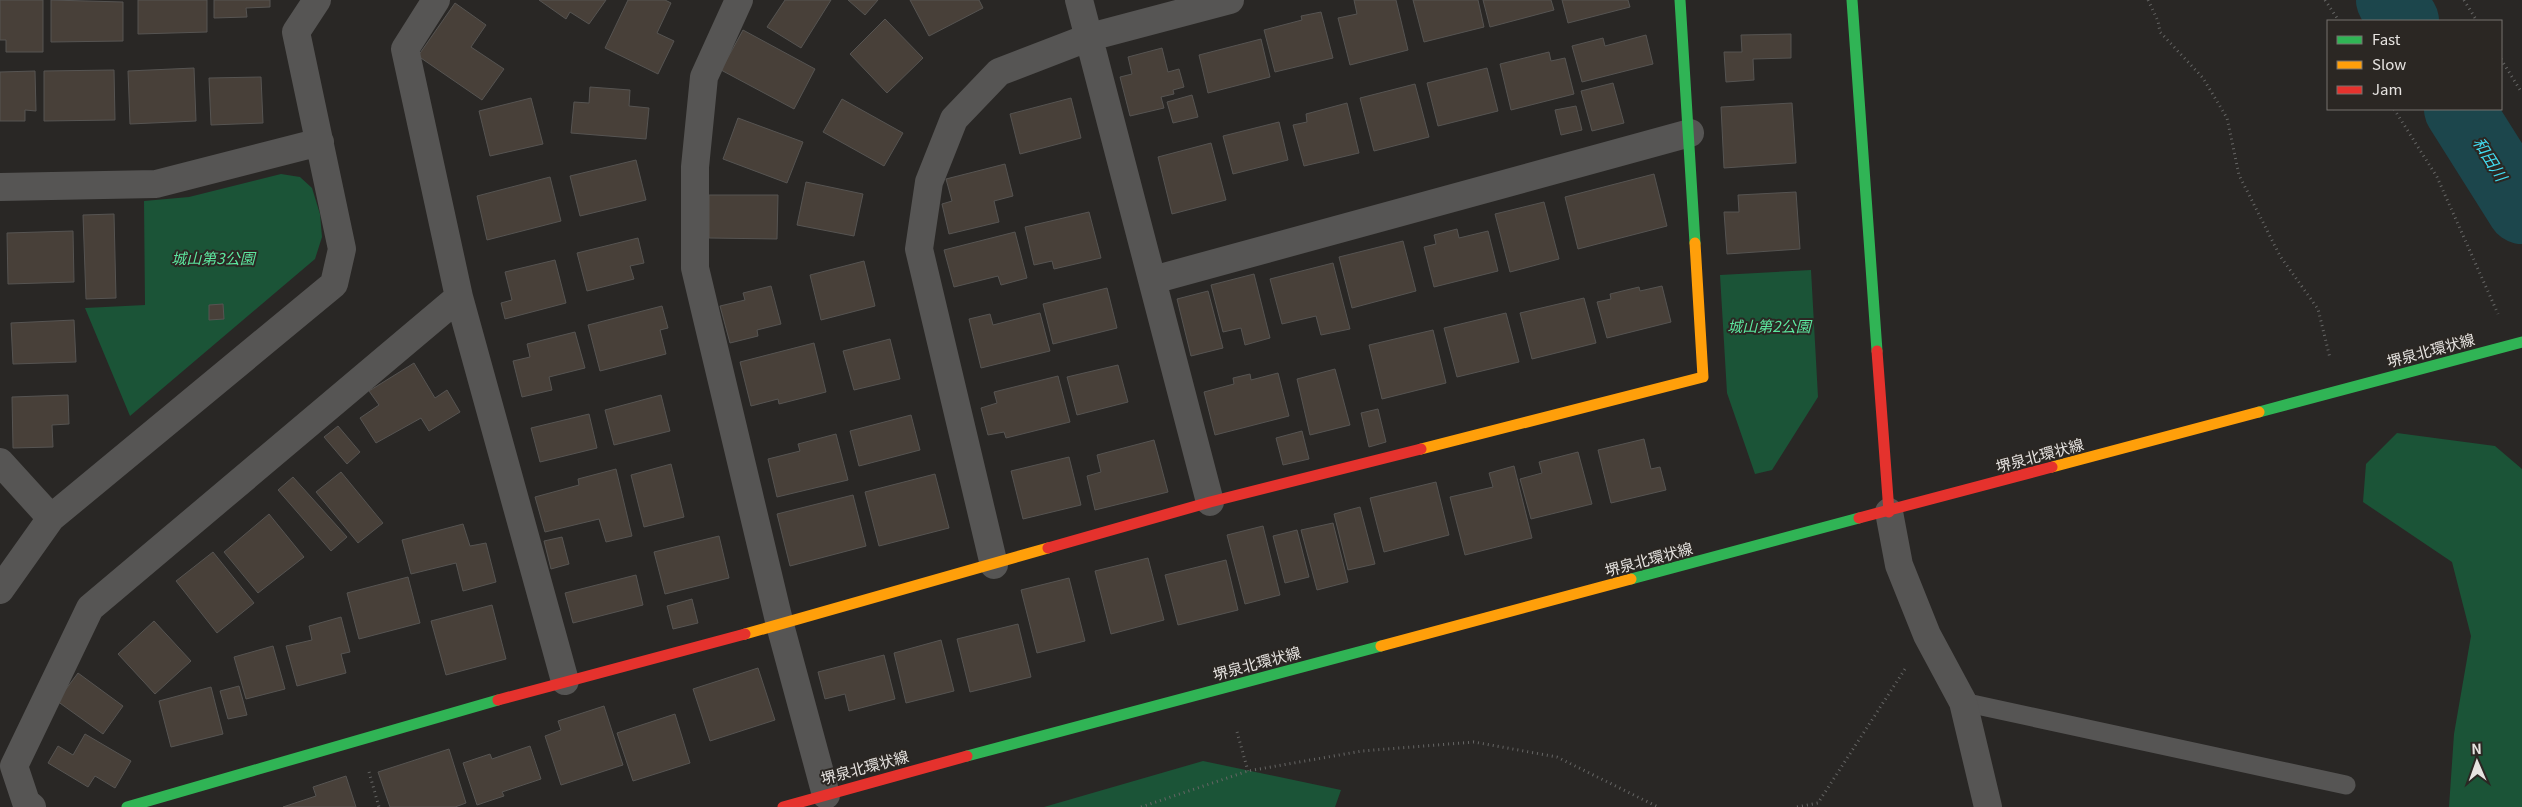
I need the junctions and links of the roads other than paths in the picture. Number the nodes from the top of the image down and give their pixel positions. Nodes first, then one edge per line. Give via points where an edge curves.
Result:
1 (317, 0) edge
2 (436, 0) edge
3 (738, 0) edge
4 (1080, 0) edge
5 (1230, 0) edge
6 (1680, 0) edge
7 (1852, 0) edge
8 (1090, 37) junction
9 (1690, 133) junction
10 (320, 142) junction
11 (0, 187) edge
12 (1153, 280) junction
13 (459, 297) junction
14 (2517, 344) edge
15 (0, 462) edge
16 (1210, 502) junction
17 (1889, 512) junction
18 (52, 518) junction
19 (994, 564) junction
20 (0, 590) edge
21 (780, 625) junction
22 (565, 681) junction
23 (1964, 702) junction
24 (2346, 785) dead end
25 (826, 795) junction
26 (32, 807) edge
27 (127, 807) edge
28 (783, 807) edge
29 (1988, 807) edge

1 - 10 street via 296,32
2 - 13 street via 405,49
3 - 21 street via 704,78 695,167 695,268
4 - 8 street
5 - 8 street
6 - 9 street
7 - 17 street
8 - 12 street
8 - 19 street via 1000,72 954,120 929,182 919,249
9 - 12 street
9 - 16 street via 1703,377
10 - 11 street via 156,184
10 - 18 street via 342,249 334,284
12 - 16 street
13 - 22 street
13 - 26 street via 90,608 14,766 26,802
14 - 17 street, 堺泉北環状線
15 - 18 street
16 - 19 street
17 - 23 street via 1900,565 1927,635
17 - 25 street, 堺泉北環状線
18 - 20 street
19 - 21 street
21 - 22 street
21 - 25 street
22 - 27 street
23 - 24 lane
23 - 29 street
25 - 28 street, 堺泉北環状線

